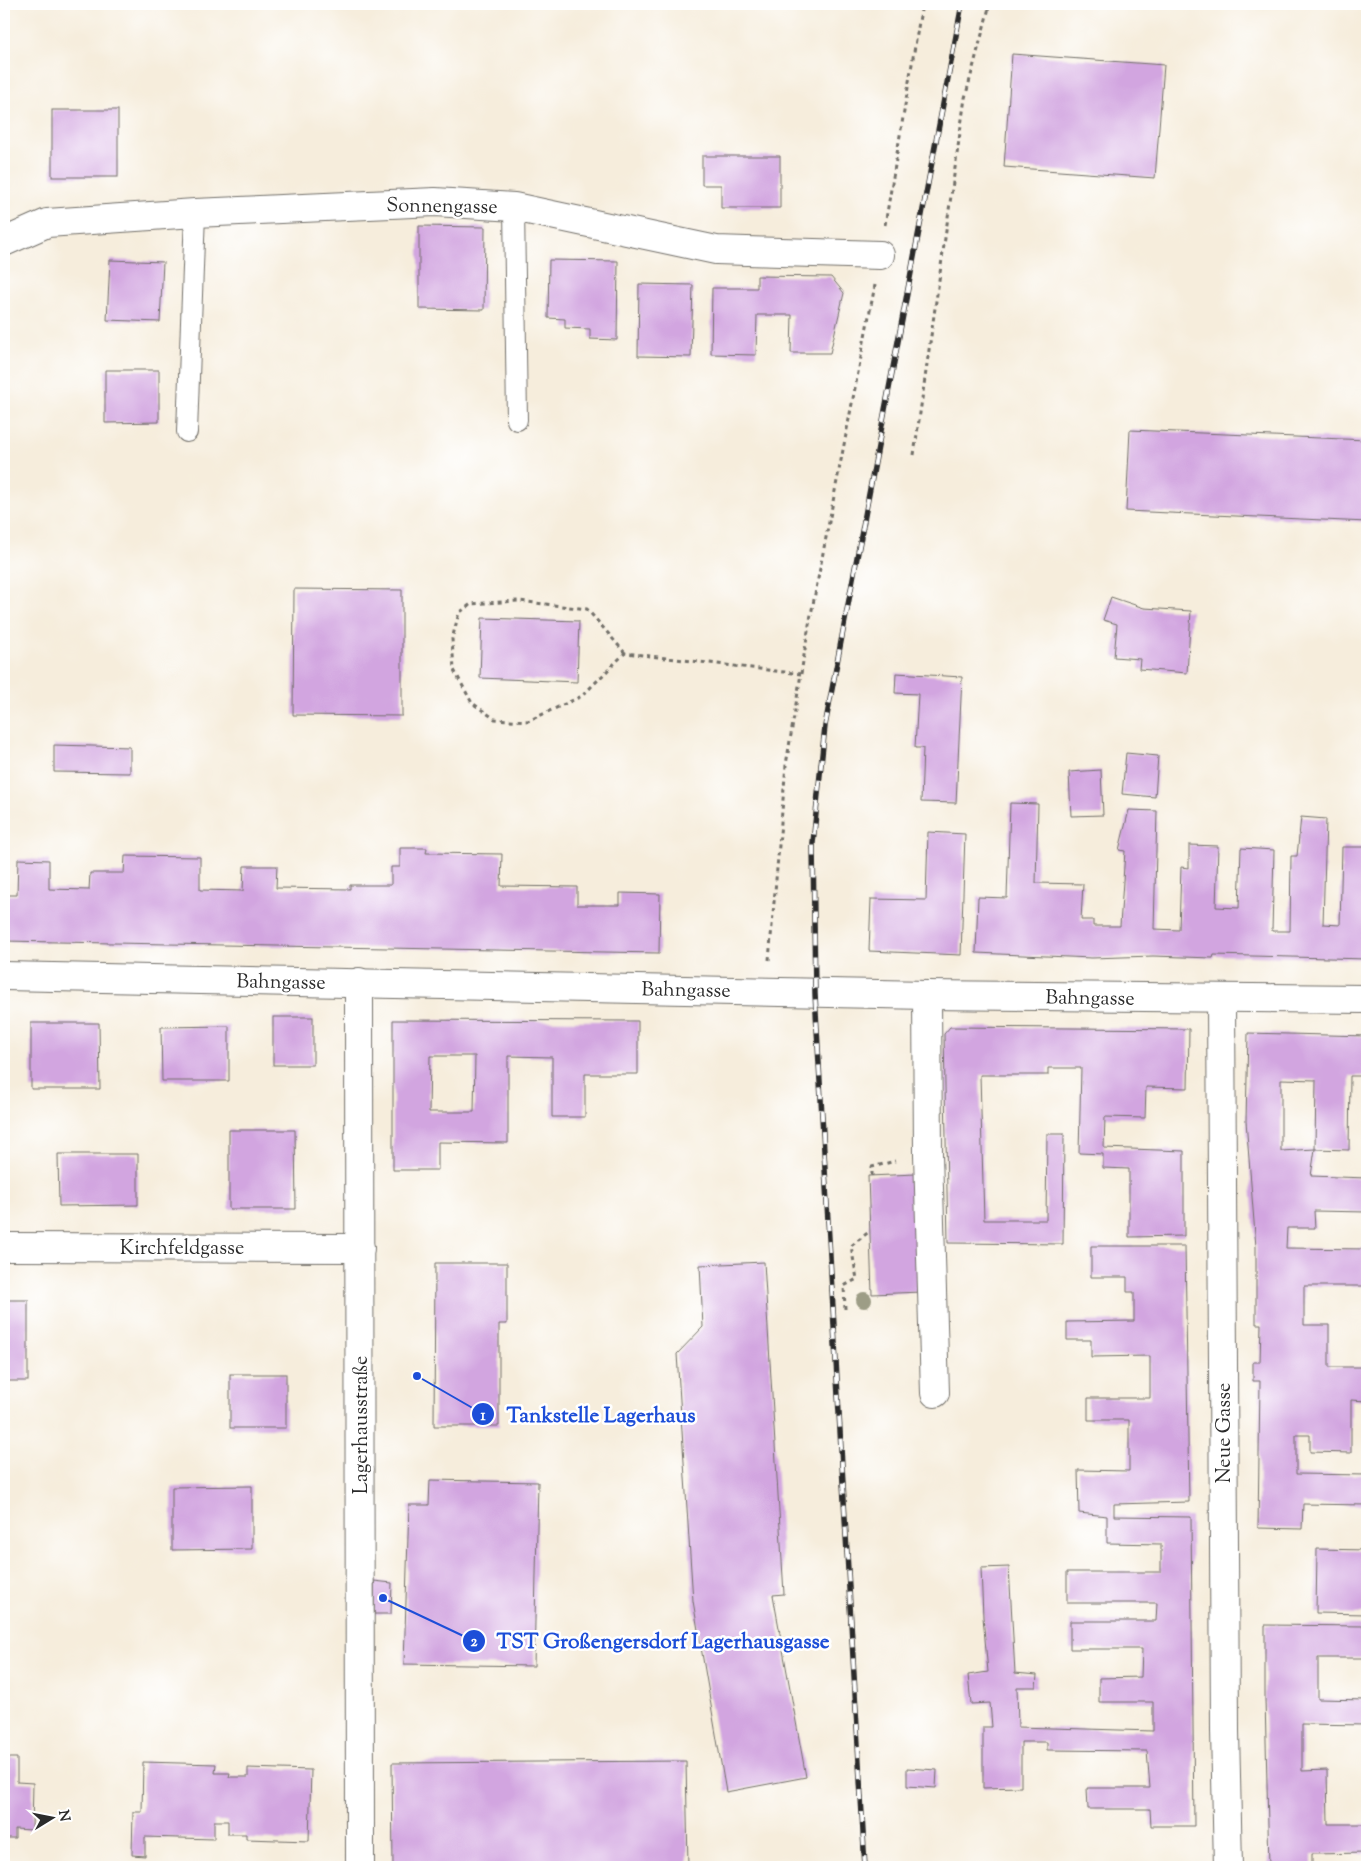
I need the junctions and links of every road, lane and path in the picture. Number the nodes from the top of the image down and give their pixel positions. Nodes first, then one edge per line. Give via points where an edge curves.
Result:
1 (922, 4) edge
2 (990, 4) edge
3 (514, 207) junction
4 (195, 213) junction
5 (4, 242) edge
6 (880, 255) junction
7 (517, 420) dead end
8 (187, 432) dead end
9 (914, 455) dead end
10 (626, 653) junction
11 (801, 674) junction
12 (4, 976) edge
13 (359, 982) junction
14 (767, 990) junction
15 (927, 995) junction
16 (1221, 998) junction
17 (1367, 999) edge
18 (870, 1231) dead end
19 (4, 1247) edge
20 (360, 1248) junction
21 (845, 1309) dead end
22 (935, 1393) dead end
23 (360, 1867) edge
24 (1228, 1867) edge

1 - 6 path
2 - 9 path via 965,98
3 - 4 street, Sonnengasse via 435,202
3 - 6 street, Sonnengasse via 716,250
3 - 7 lane
4 - 5 street, Sonnengasse via 47,223
4 - 8 lane
6 - 11 path
10 - 10 path via 582,696 528,721 495,719 472,703 454,670 452,639 459,613 471,604 519,601 587,609
10 - 11 path
11 - 14 path via 786,764
12 - 13 street, Bahngasse
13 - 14 street, Bahngasse
13 - 20 street, Lagerhausstraße
14 - 15 street, Bahngasse
15 - 16 street, Bahngasse
15 - 22 street
16 - 17 street, Bahngasse
16 - 24 street, Neue Gasse via 1224,1730
18 - 21 path via 851,1246 857,1278 844,1286
19 - 20 street, Kirchfeldgasse
20 - 23 street, Lagerhausstraße

